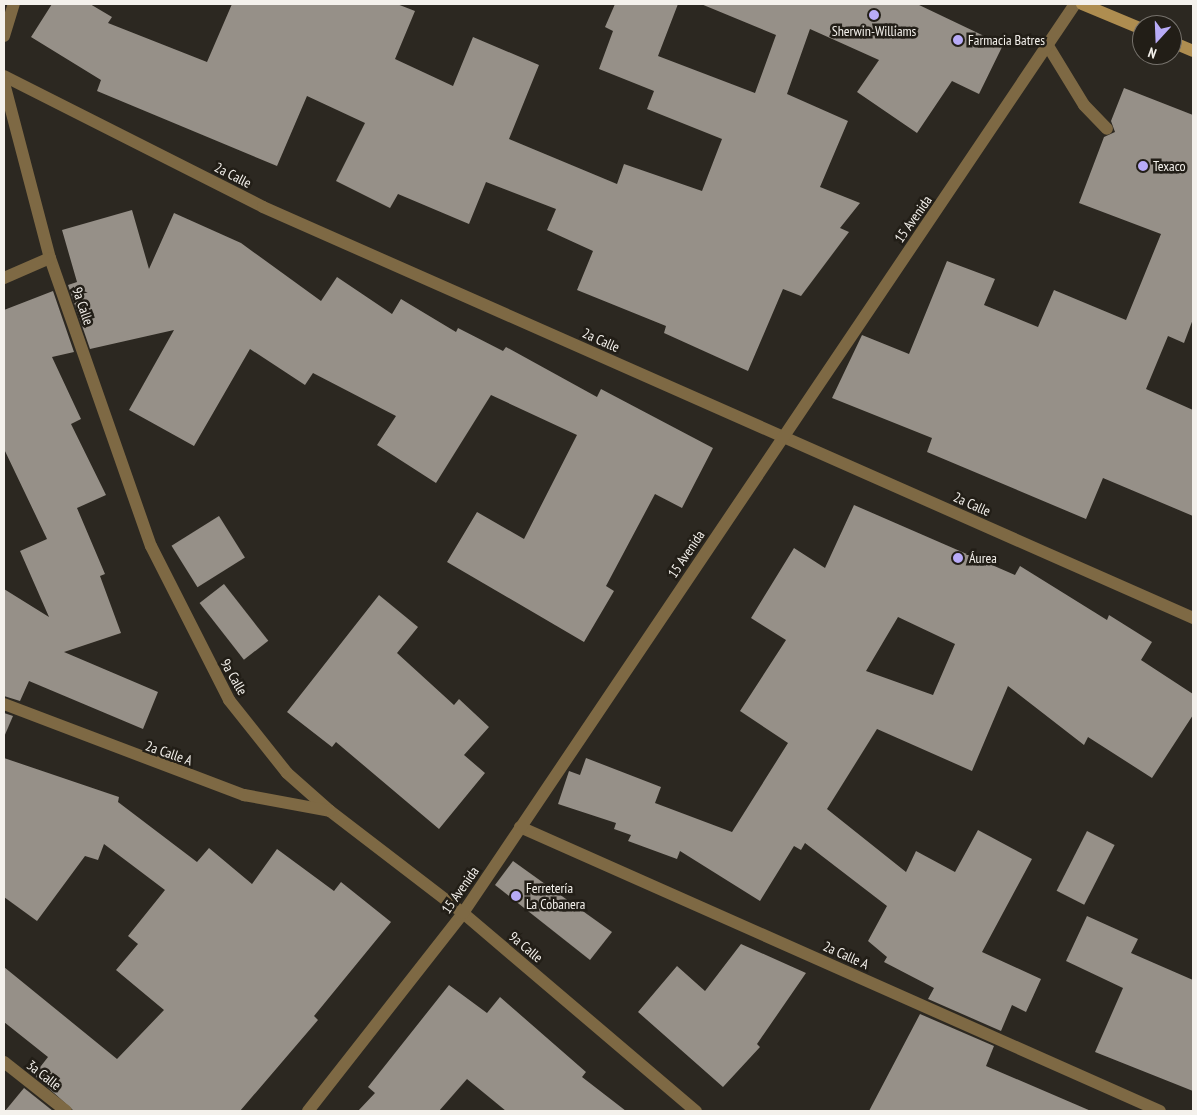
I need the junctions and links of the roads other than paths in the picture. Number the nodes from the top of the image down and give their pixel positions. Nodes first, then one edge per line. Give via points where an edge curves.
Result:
1 (14, 4) edge
2 (1075, 4) edge
3 (1082, 4) edge
4 (1132, 25) edge
5 (4, 36) edge
6 (1048, 46) junction
7 (4, 76) edge
8 (4, 83) edge
9 (1107, 129) dead end
10 (50, 258) junction
11 (4, 278) edge
12 (780, 436) junction
13 (1193, 618) edge
14 (4, 704) edge
15 (330, 811) junction
16 (520, 827) junction
17 (463, 913) junction
18 (4, 1062) edge
19 (66, 1111) edge
20 (308, 1111) edge
21 (696, 1111) edge
22 (1160, 1111) edge

1 - 5 street
2 - 6 street, 15 Avenida
3 - 4 main road
6 - 9 street via 1084,105
6 - 12 street, 15 Avenida
7 - 12 street, 2a Calle via 264,207
8 - 10 street, 9a Calle
10 - 11 street
10 - 15 street, 9a Calle via 151,546 188,625 229,700 259,741
12 - 13 street, 2a Calle
12 - 16 street, 15 Avenida
14 - 15 street, 2a Calle A via 244,795
15 - 17 street, 9a Calle
16 - 17 street, 15 Avenida
16 - 22 street, 2a Calle A
17 - 20 street, 15 Avenida
17 - 21 street, 9a Calle
18 - 19 street, 3a Calle

